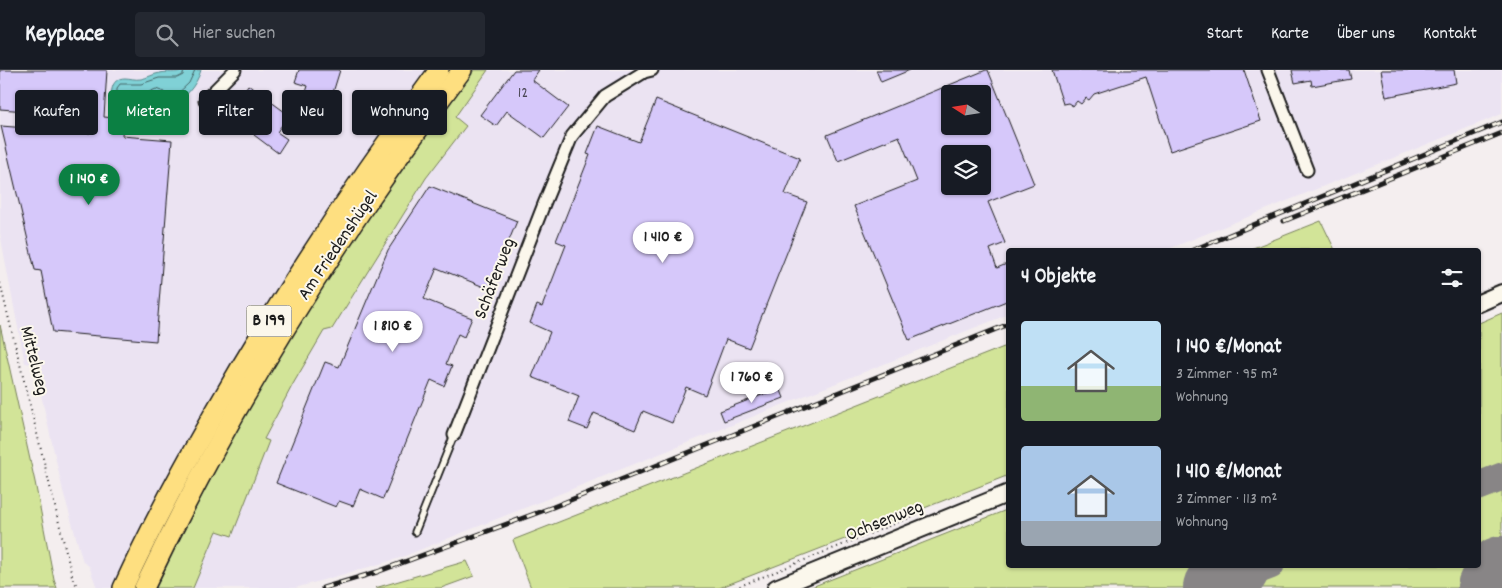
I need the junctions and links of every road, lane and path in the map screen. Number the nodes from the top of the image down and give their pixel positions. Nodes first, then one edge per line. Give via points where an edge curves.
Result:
1 (235, 70) edge
2 (439, 70) edge
3 (462, 70) edge
4 (652, 70) edge
5 (1268, 70) edge
6 (215, 90) edge
7 (1307, 170) dead end
8 (0, 283) edge
9 (1502, 293) edge
10 (1481, 301) edge
11 (454, 435) joint
12 (1006, 494) edge
13 (927, 511) dead end
14 (415, 532) dead end
15 (79, 588) edge
16 (123, 588) edge
17 (144, 588) edge
18 (735, 588) edge
19 (776, 588) edge

1 - 6 street
2 - 16 highway, Am Friedenshügel / B 199 via 281,300 172,488
3 - 17 highway, Am Friedenshügel / B 199 via 384,179 256,376 165,542
4 - 11 street, Schäferweg via 605,96 572,136
5 - 7 street
8 - 15 path, Mittelweg via 73,580
9 - 10 main road
11 - 14 lane, Schäferweg
12 - 19 main road, Ochsenweg
13 - 18 path

